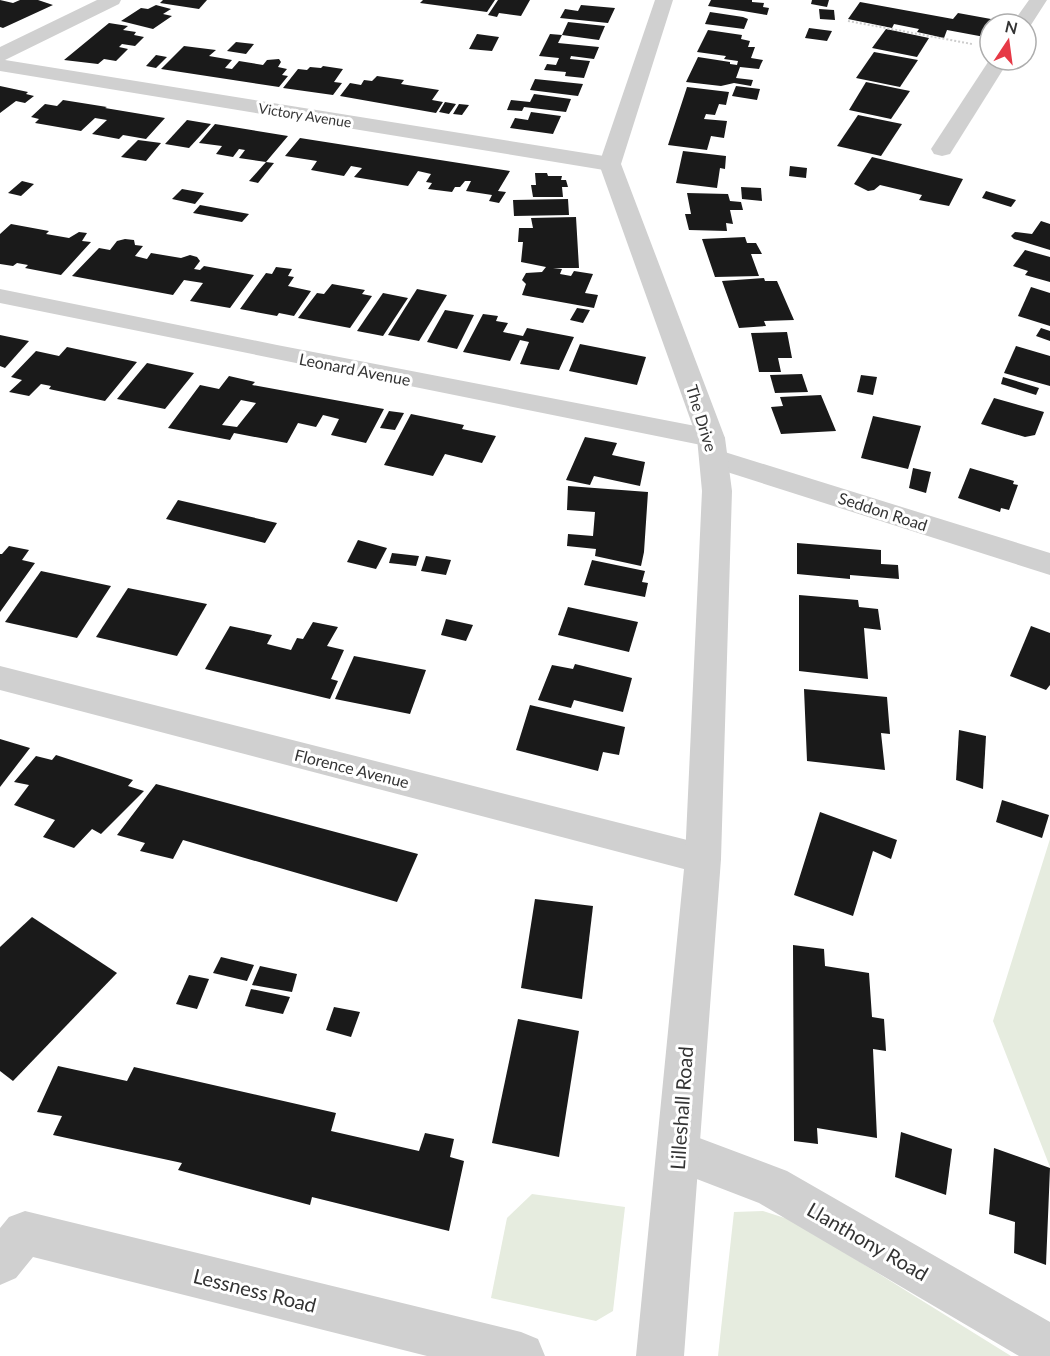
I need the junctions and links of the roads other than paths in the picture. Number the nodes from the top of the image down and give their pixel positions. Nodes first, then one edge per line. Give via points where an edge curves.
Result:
1 (112, 0) edge
2 (664, 0) edge
3 (0, 55) edge
4 (0, 65) edge
5 (991, 72) edge
6 (942, 149) dead end
7 (609, 164) junction
8 (0, 296) edge
9 (713, 448) junction
10 (1050, 564) edge
11 (0, 678) edge
12 (703, 859) junction
13 (678, 1151) junction
14 (0, 1262) edge
15 (1050, 1348) edge
16 (521, 1356) edge
17 (660, 1356) edge

1 - 3 street
2 - 7 street
4 - 7 street, Victory Avenue
5 - 6 street
7 - 9 street, The Drive
8 - 9 street, Leonard Avenue
9 - 10 street, Seddon Road
9 - 12 street, The Drive via 716,539
11 - 12 street, Florence Avenue
12 - 13 street, Lilleshall Road
13 - 15 street, Llanthony Road via 772,1186
13 - 17 street, Lilleshall Road
14 - 16 street, Lessness Road via 25,1233

